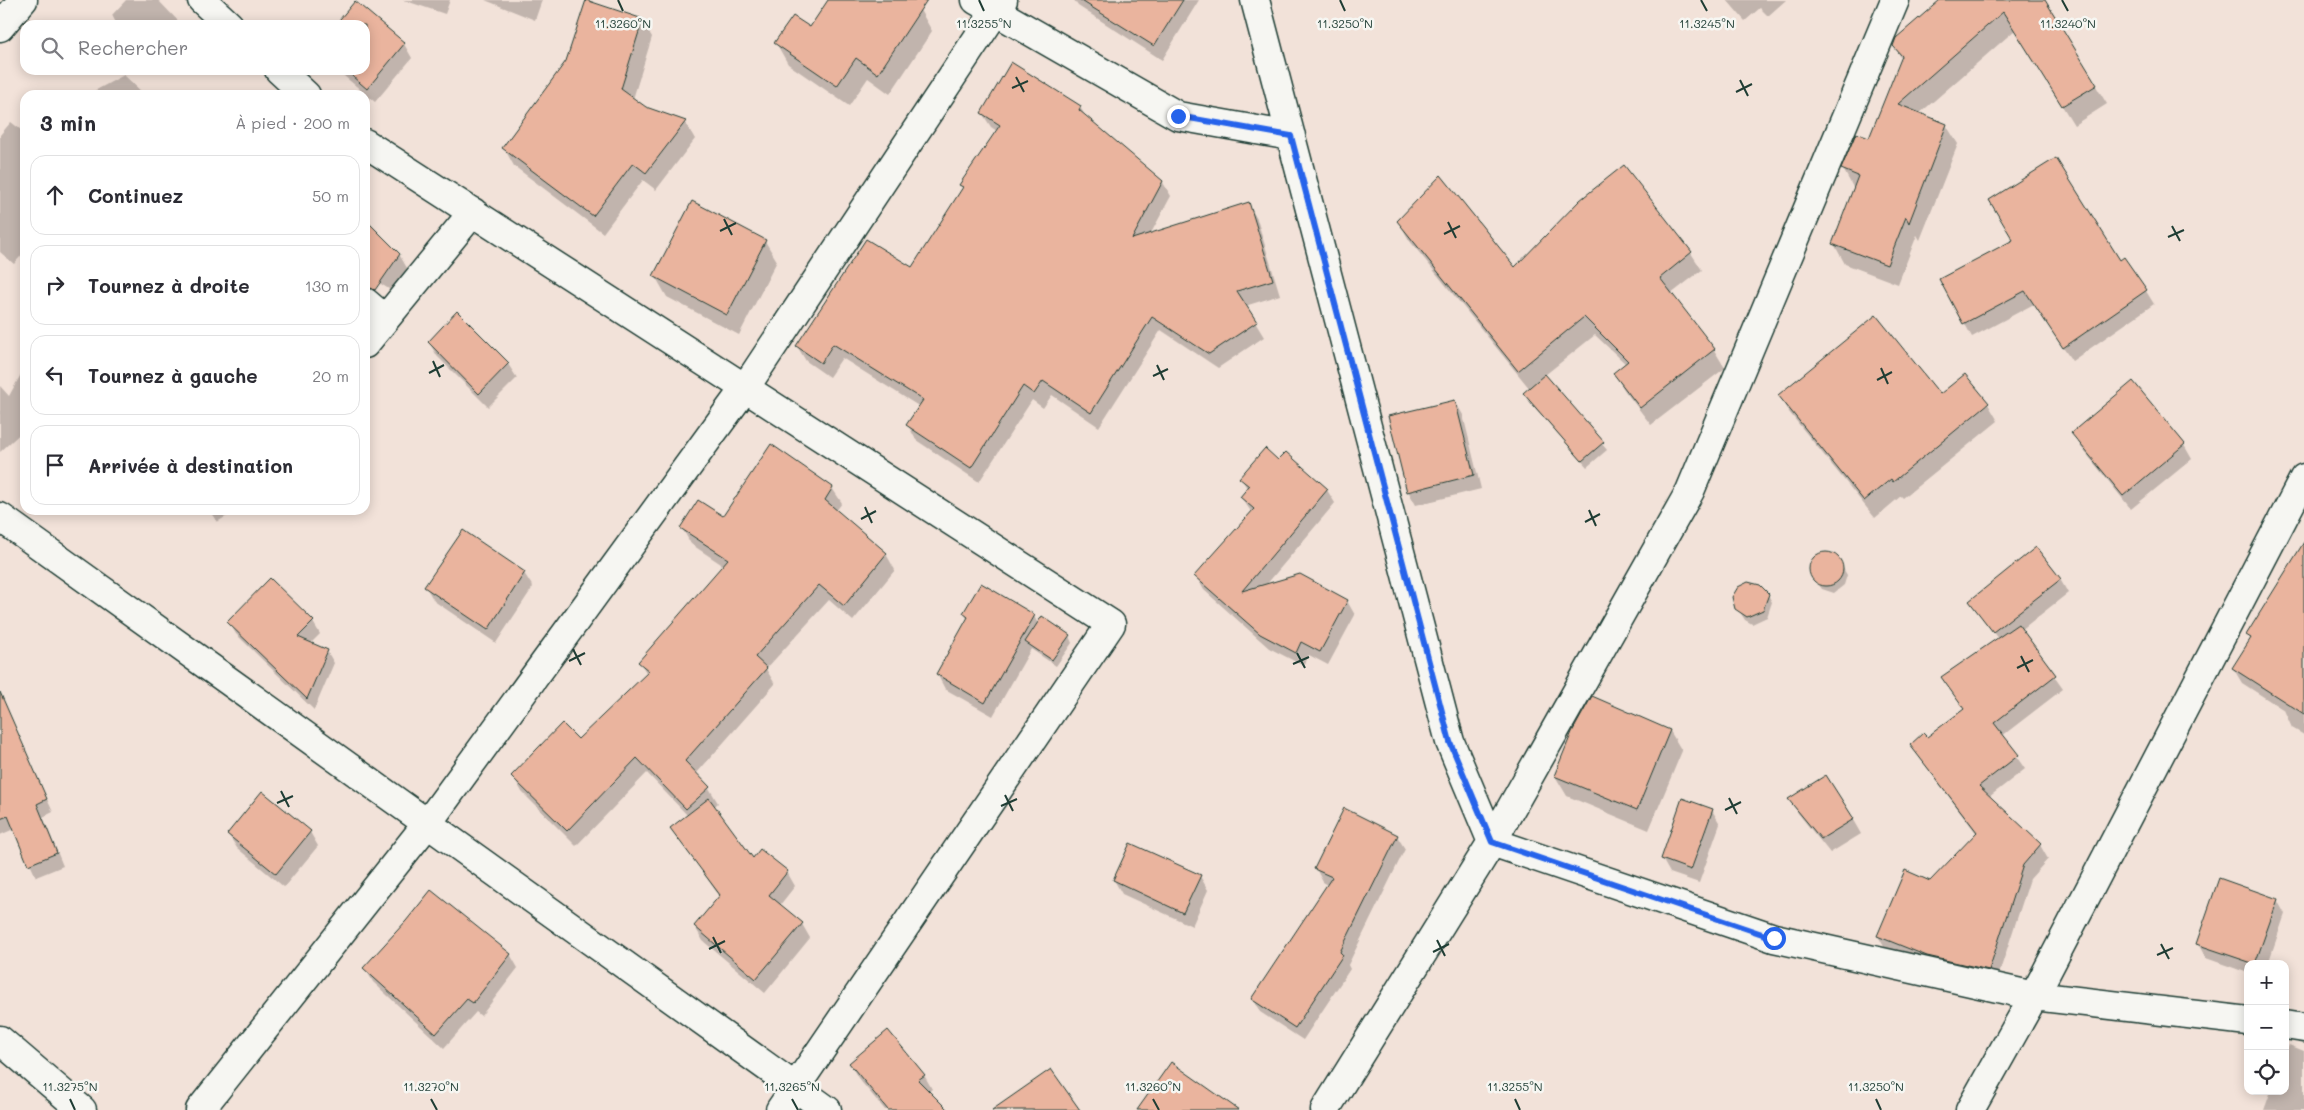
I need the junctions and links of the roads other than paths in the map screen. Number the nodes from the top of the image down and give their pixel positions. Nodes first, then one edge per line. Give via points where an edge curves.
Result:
1 (23, 0) edge
2 (202, 0) edge
3 (1255, 0) edge
4 (1895, 0) edge
5 (991, 4) edge
6 (224, 20) edge
7 (0, 27) edge
8 (284, 75) edge
9 (301, 90) edge
10 (1291, 136) junction
11 (370, 146) edge
12 (473, 212) junction
13 (375, 311) edge
14 (370, 328) edge
15 (745, 388) junction
16 (2304, 478) edge
17 (0, 517) edge
18 (427, 824) junction
19 (1492, 842) junction
20 (2034, 996) junction
21 (2244, 1021) edge
22 (2289, 1026) edge
23 (2304, 1028) edge
24 (0, 1040) edge
25 (787, 1100) edge
26 (82, 1110) edge
27 (200, 1110) edge
28 (827, 1110) edge
29 (1325, 1110) edge
30 (1970, 1110) edge

1 - 7 street
2 - 6 street
3 - 10 street
4 - 19 street via 1690,491
5 - 10 street via 1178,116
5 - 15 street
8 - 9 street
10 - 19 street via 1450,742
11 - 12 street
12 - 13 street
12 - 15 street
13 - 14 street
15 - 18 street
15 - 25 street via 1110,624
16 - 20 street
17 - 18 street
18 - 25 street
18 - 27 street
19 - 20 street via 1774,938
19 - 29 street
20 - 21 street
20 - 30 street
22 - 23 street
24 - 26 street
25 - 28 street

